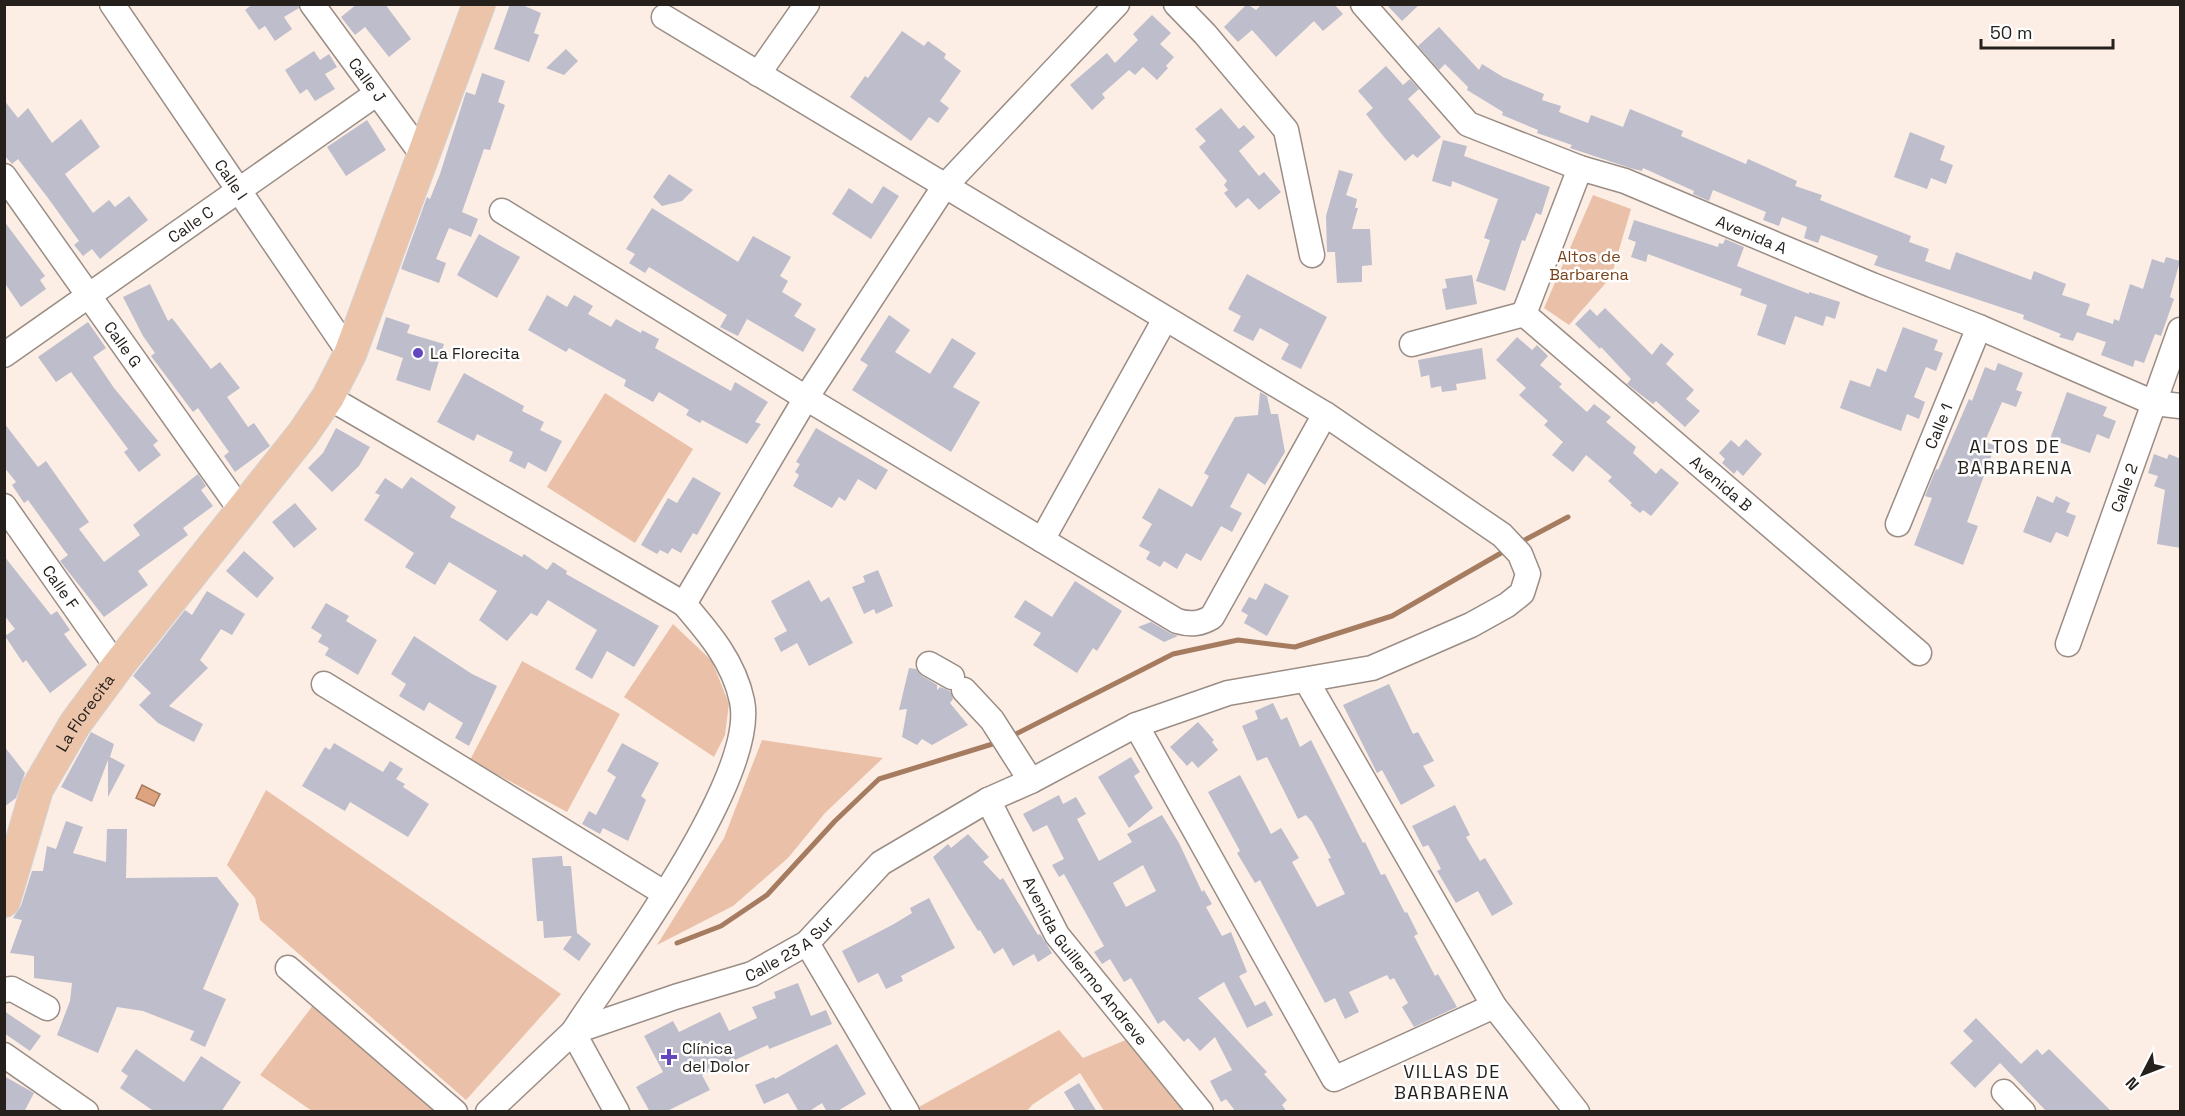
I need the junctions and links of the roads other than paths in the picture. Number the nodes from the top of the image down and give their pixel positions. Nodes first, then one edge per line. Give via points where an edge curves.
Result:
1 (112, 4) edge
2 (312, 4) edge
3 (479, 4) edge
4 (807, 4) edge
5 (1117, 4) edge
6 (1176, 4) edge
7 (1363, 4) edge
8 (664, 17) dead end
9 (758, 74) junction
10 (376, 94) junction
11 (424, 157) junction
12 (1580, 168) junction
13 (4, 176) edge
14 (944, 187) junction
15 (239, 191) junction
16 (502, 211) dead end
17 (1312, 255) dead end
18 (89, 296) junction
19 (1524, 314) junction
20 (1165, 319) junction
21 (1979, 327) junction
22 (2181, 330) edge
23 (1412, 344) dead end
24 (350, 354) junction
25 (4, 356) edge
26 (328, 397) junction
27 (806, 398) junction
28 (2154, 403) junction
29 (2181, 406) edge
30 (1325, 414) junction
31 (4, 506) edge
32 (242, 512) junction
33 (1898, 524) dead end
34 (1042, 540) junction
35 (684, 604) junction
36 (2068, 644) dead end
37 (1919, 653) dead end
38 (929, 664) dead end
39 (117, 667) junction
40 (1306, 680) junction
41 (324, 684) dead end
42 (1136, 725) junction
43 (1031, 781) junction
44 (988, 800) junction
45 (10, 856) edge
46 (664, 893) junction
47 (4, 901) edge
48 (807, 943) junction
49 (288, 968) dead end
50 (4, 990) edge
51 (1494, 1006) junction
52 (47, 1008) dead end
53 (573, 1032) junction
54 (4, 1055) edge
55 (2004, 1092) dead end
56 (86, 1112) edge
57 (455, 1112) edge
58 (488, 1112) edge
59 (617, 1112) edge
60 (907, 1112) edge
61 (1201, 1112) edge
62 (1577, 1112) edge
63 (2023, 1112) edge

1 - 15 street, Calle I
2 - 10 street, Calle J
3 - 11 main road, La Florecita
4 - 9 street
5 - 14 street
6 - 17 street via 1286,130
7 - 12 street, Avenida A via 1468,124
8 - 9 street
9 - 14 street
10 - 11 street, Calle J
10 - 15 street, Calle C
11 - 24 main road, La Florecita
12 - 19 street
12 - 21 street, Avenida A via 1625,181
13 - 18 street, Calle G
14 - 20 street
14 - 27 street
15 - 18 street, Calle C
15 - 24 street, Calle I
16 - 27 street
18 - 25 street, Calle C
18 - 32 street, Calle G
19 - 23 street
19 - 37 street, Avenida B
20 - 30 street
20 - 34 street
21 - 28 street, Avenida A
21 - 33 street, Calle 1
22 - 28 street, Calle 2
24 - 26 main road, La Florecita
26 - 32 main road, La Florecita
26 - 35 street
27 - 34 street
27 - 35 street
28 - 29 street, Avenida A
28 - 36 street, Calle 2
30 - 34 street via 1212,617 1204,622 1177,621
30 - 40 street, Calle 23 A Sur via 1502,535 1520,554 1528,574 1522,593 1471,625 1372,668
31 - 39 street, Calle F
32 - 39 main road, La Florecita
35 - 46 street via 712,637 734,674 743,702 742,736 723,792
38 - 43 street via 958,683 992,720
39 - 45 main road, La Florecita via 75,724 37,789
40 - 42 street, Calle 23 A Sur via 1228,693
40 - 51 street
41 - 46 street
42 - 43 street, Calle 23 A Sur
42 - 51 street via 1334,1079
43 - 44 street, Calle 23 A Sur
44 - 48 street, Calle 23 A Sur via 881,863
44 - 61 street, Avenida Guillermo Andreve via 1057,935
45 - 47 main road, La Florecita
46 - 53 street
48 - 53 street, Calle 23 A Sur via 752,974
48 - 60 street
49 - 57 street
50 - 52 street via 12,989
51 - 62 street
53 - 58 street, Calle 23 A Sur
53 - 59 street
54 - 56 street
55 - 63 street

